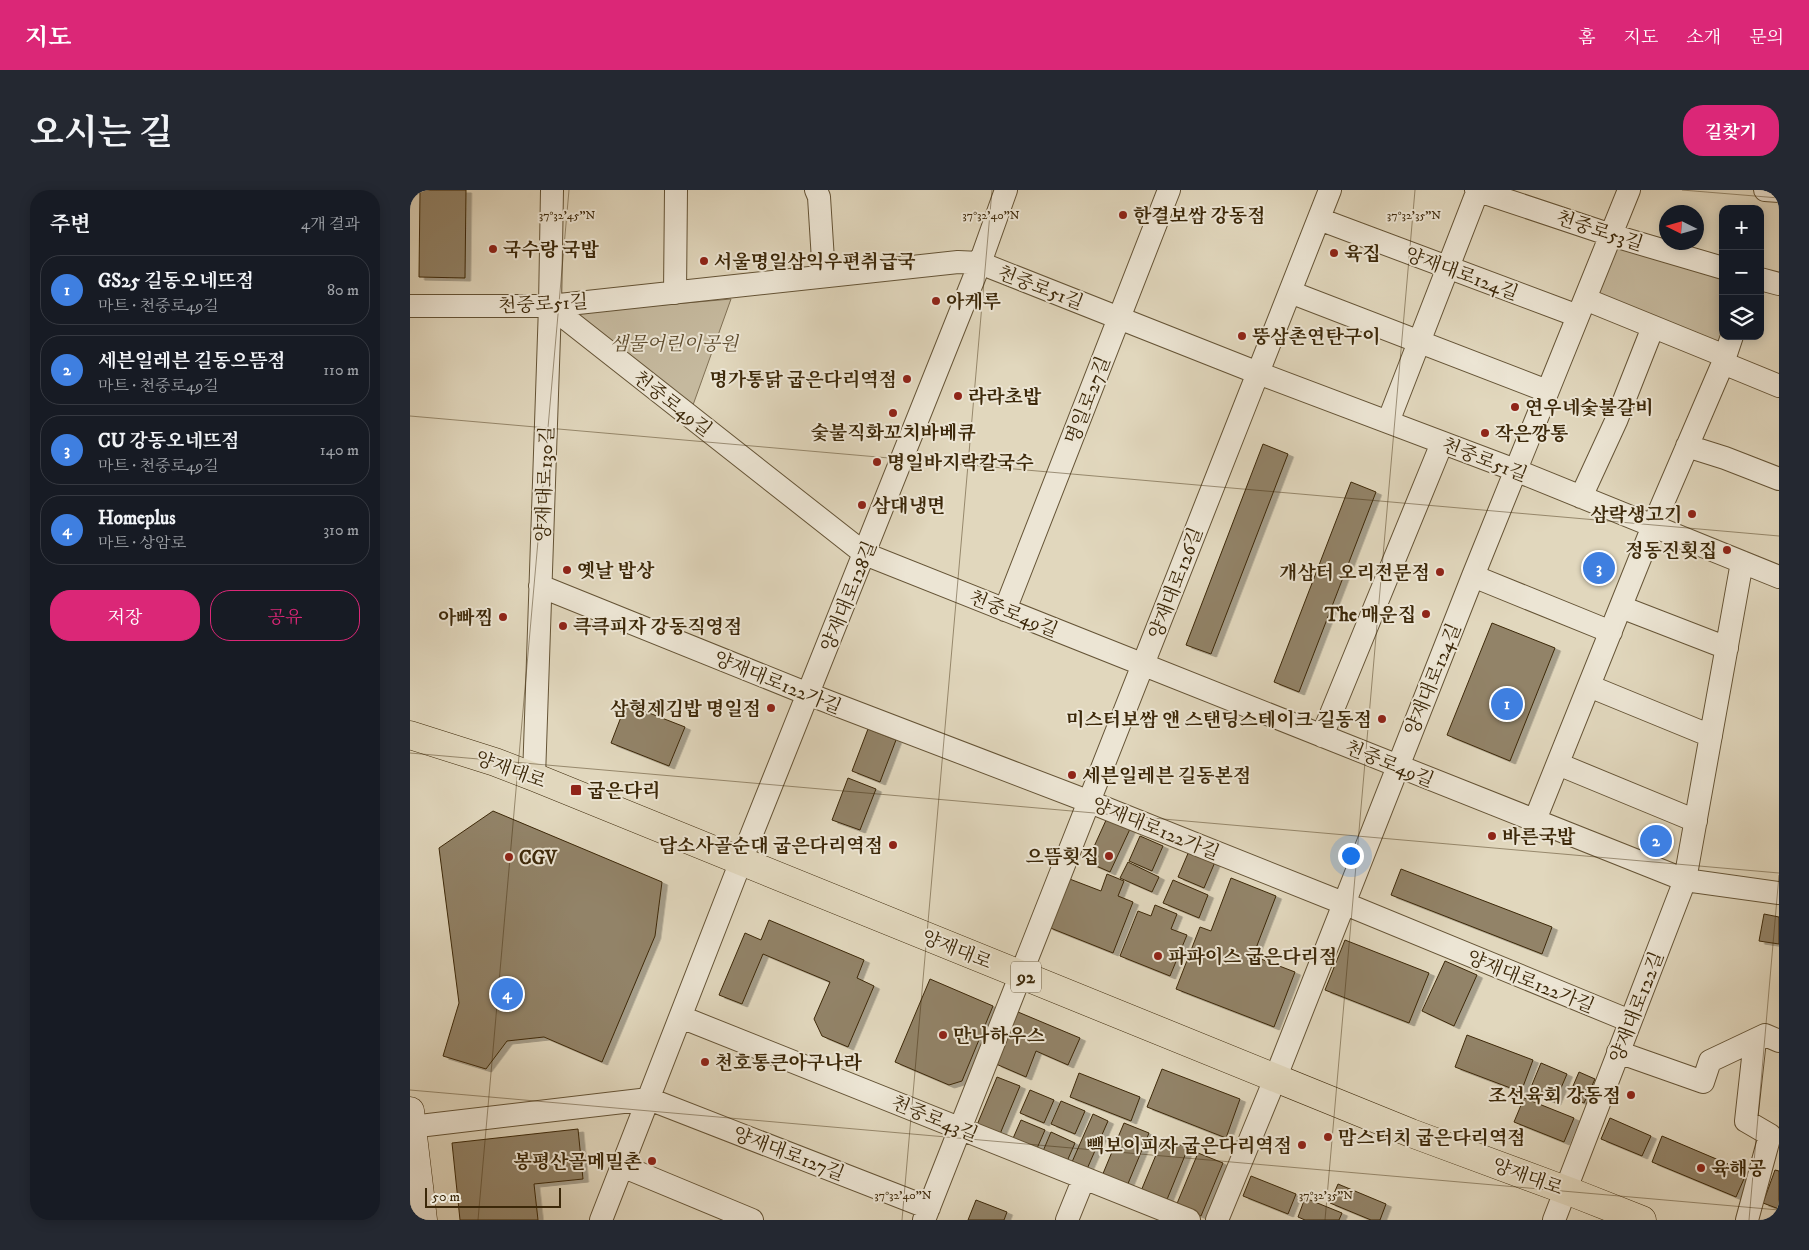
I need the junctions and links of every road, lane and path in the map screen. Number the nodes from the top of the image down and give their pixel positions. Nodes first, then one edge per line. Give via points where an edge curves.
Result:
1 (552, 190) edge
2 (676, 190) edge
3 (816, 190) edge
4 (1006, 190) edge
5 (1169, 190) edge
6 (1330, 190) edge
7 (1477, 190) edge
8 (1629, 190) edge
9 (1765, 190) edge
10 (1779, 191) edge
11 (1319, 219) junction
12 (1611, 235) junction
13 (980, 263) junction
14 (1448, 267) junction
15 (1719, 267) edge
16 (824, 276) junction
17 (1764, 280) edge
18 (1779, 284) edge
19 (675, 292) junction
20 (1290, 292) junction
21 (410, 306) edge
22 (550, 306) junction
23 (1582, 308) junction
24 (1119, 318) junction
25 (1653, 327) junction
26 (1419, 343) junction
27 (1726, 352) edge
28 (1258, 373) junction
29 (1779, 386) edge
30 (1547, 391) junction
31 (1388, 422) junction
32 (1442, 443) junction
33 (1687, 446) junction
34 (1515, 470) junction
35 (1779, 479) edge
36 (1581, 497) junction
37 (1653, 526) junction
38 (865, 554) junction
39 (1742, 562) junction
40 (1473, 576) junction
41 (1779, 577) edge
42 (540, 586) junction
43 (1621, 607) junction
44 (1005, 610) junction
45 (1611, 632) junction
46 (1726, 648) junction
47 (1143, 664) junction
48 (1589, 686) junction
49 (808, 694) junction
50 (410, 735) edge
51 (1322, 736) junction
52 (1711, 736) junction
53 (1558, 764) junction
54 (1398, 766) junction
55 (534, 777) junction
56 (1090, 802) junction
57 (1536, 820) junction
58 (1696, 821) junction
59 (741, 861) junction
60 (1686, 880) junction
61 (1779, 893) edge
62 (1344, 903) junction
63 (1022, 976) junction
64 (681, 1016) junction
65 (1630, 1021) junction
66 (1755, 1040) junction
67 (1779, 1041) edge
68 (1618, 1052) junction
69 (1275, 1078) junction
70 (648, 1099) junction
71 (411, 1122) edge
72 (961, 1129) junction
73 (622, 1166) junction
74 (1084, 1178) junction
75 (1565, 1190) junction
76 (927, 1214) edge
77 (423, 1220) edge
78 (601, 1220) edge
79 (752, 1220) edge
80 (1067, 1220) edge
81 (1188, 1220) edge
82 (1217, 1220) edge
83 (1554, 1220) edge
84 (1642, 1220) edge
85 (1747, 1220) edge

1 - 22 street, 양재대로130길
2 - 19 street
3 - 16 street
4 - 13 street, 양재대로128길
5 - 24 street, 명일로27길
6 - 11 street, 양재대로126길
7 - 12 street, 천중로53길
7 - 14 street
8 - 12 street, 양재대로124길
9 - 10 street
11 - 14 street, 양재대로124길
11 - 20 street, 양재대로126길
12 - 15 street, 천중로53길
12 - 23 street, 양재대로124길
13 - 16 street, 천중로51길 via 958,262
13 - 24 street, 천중로51길
13 - 38 street, 양재대로128길
14 - 23 street, 양재대로124길
14 - 26 street
16 - 19 street, 천중로51길
17 - 18 street
19 - 22 street, 천중로51길
20 - 26 street
20 - 28 street, 양재대로126길
21 - 22 street, 천중로51길
22 - 38 street, 천중로49길
22 - 42 street, 양재대로130길
23 - 25 street, 양재대로124길
23 - 30 street, 양재대로124길
24 - 28 street, 천중로51길
24 - 44 street, 명일로27길
25 - 27 street, 양재대로124길
25 - 36 street via 1616,421
26 - 30 street
26 - 31 street
27 - 29 street, 양재대로124길
27 - 33 street
28 - 31 street, 천중로51길
28 - 47 street, 양재대로126길
30 - 34 street, 양재대로124길
31 - 32 street, 천중로51길
32 - 34 street, 천중로51길
32 - 51 street
33 - 35 street
33 - 37 street
34 - 36 street, 천중로51길
34 - 40 street, 양재대로124길
36 - 37 street, 천중로51길
37 - 39 street, 천중로51길
37 - 43 street
38 - 44 street, 천중로49길
38 - 49 street, 양재대로128길
39 - 41 street, 천중로51길
39 - 46 street, 양재대로122길
40 - 45 street
40 - 54 street, 양재대로124길
42 - 49 street, 양재대로122가길
42 - 55 street, 양재대로130길
43 - 45 street
43 - 46 street
44 - 47 street, 천중로49길
45 - 48 street
46 - 52 street, 양재대로122길
47 - 51 street, 천중로49길
47 - 56 street, 양재대로126길
48 - 52 street
48 - 53 street
49 - 56 street, 양재대로122가길
49 - 59 street, 양재대로128길
50 - 55 main road, 양재대로 / 92
51 - 54 street, 천중로49길
52 - 58 street, 양재대로122길
53 - 57 street
53 - 58 street
54 - 57 street, 천중로49길
54 - 62 street, 양재대로124길
55 - 59 main road, 양재대로 / 92
56 - 62 street, 양재대로122가길
56 - 63 street, 양재대로126길
57 - 60 street, 천중로49길
58 - 60 street, 양재대로122길
59 - 63 main road, 양재대로 / 92
59 - 64 street
60 - 61 street, 천중로49길
60 - 65 street, 양재대로122길
62 - 65 street, 양재대로122가길
62 - 69 street, 양재대로124길
63 - 69 main road, 양재대로 / 92
63 - 72 street, 양재대로126길
64 - 70 street
64 - 72 street, 천중로43길
65 - 68 street, 양재대로122길
66 - 67 street via 1765,1035
66 - 68 street via 1710,1062 1703,1082
66 - 85 street via 1746,1121 1770,1135
68 - 75 street, 양재대로122길
69 - 75 main road, 양재대로 / 92
69 - 82 street, 양재대로124길
70 - 71 street
70 - 73 street
70 - 76 street, 양재대로127길
71 - 77 street
72 - 74 street, 천중로43길
72 - 76 street, 양재대로126길
73 - 78 street
73 - 79 street
74 - 80 street
74 - 81 street, 천중로43길
75 - 83 street, 양재대로122길
75 - 84 main road, 양재대로 / 92

